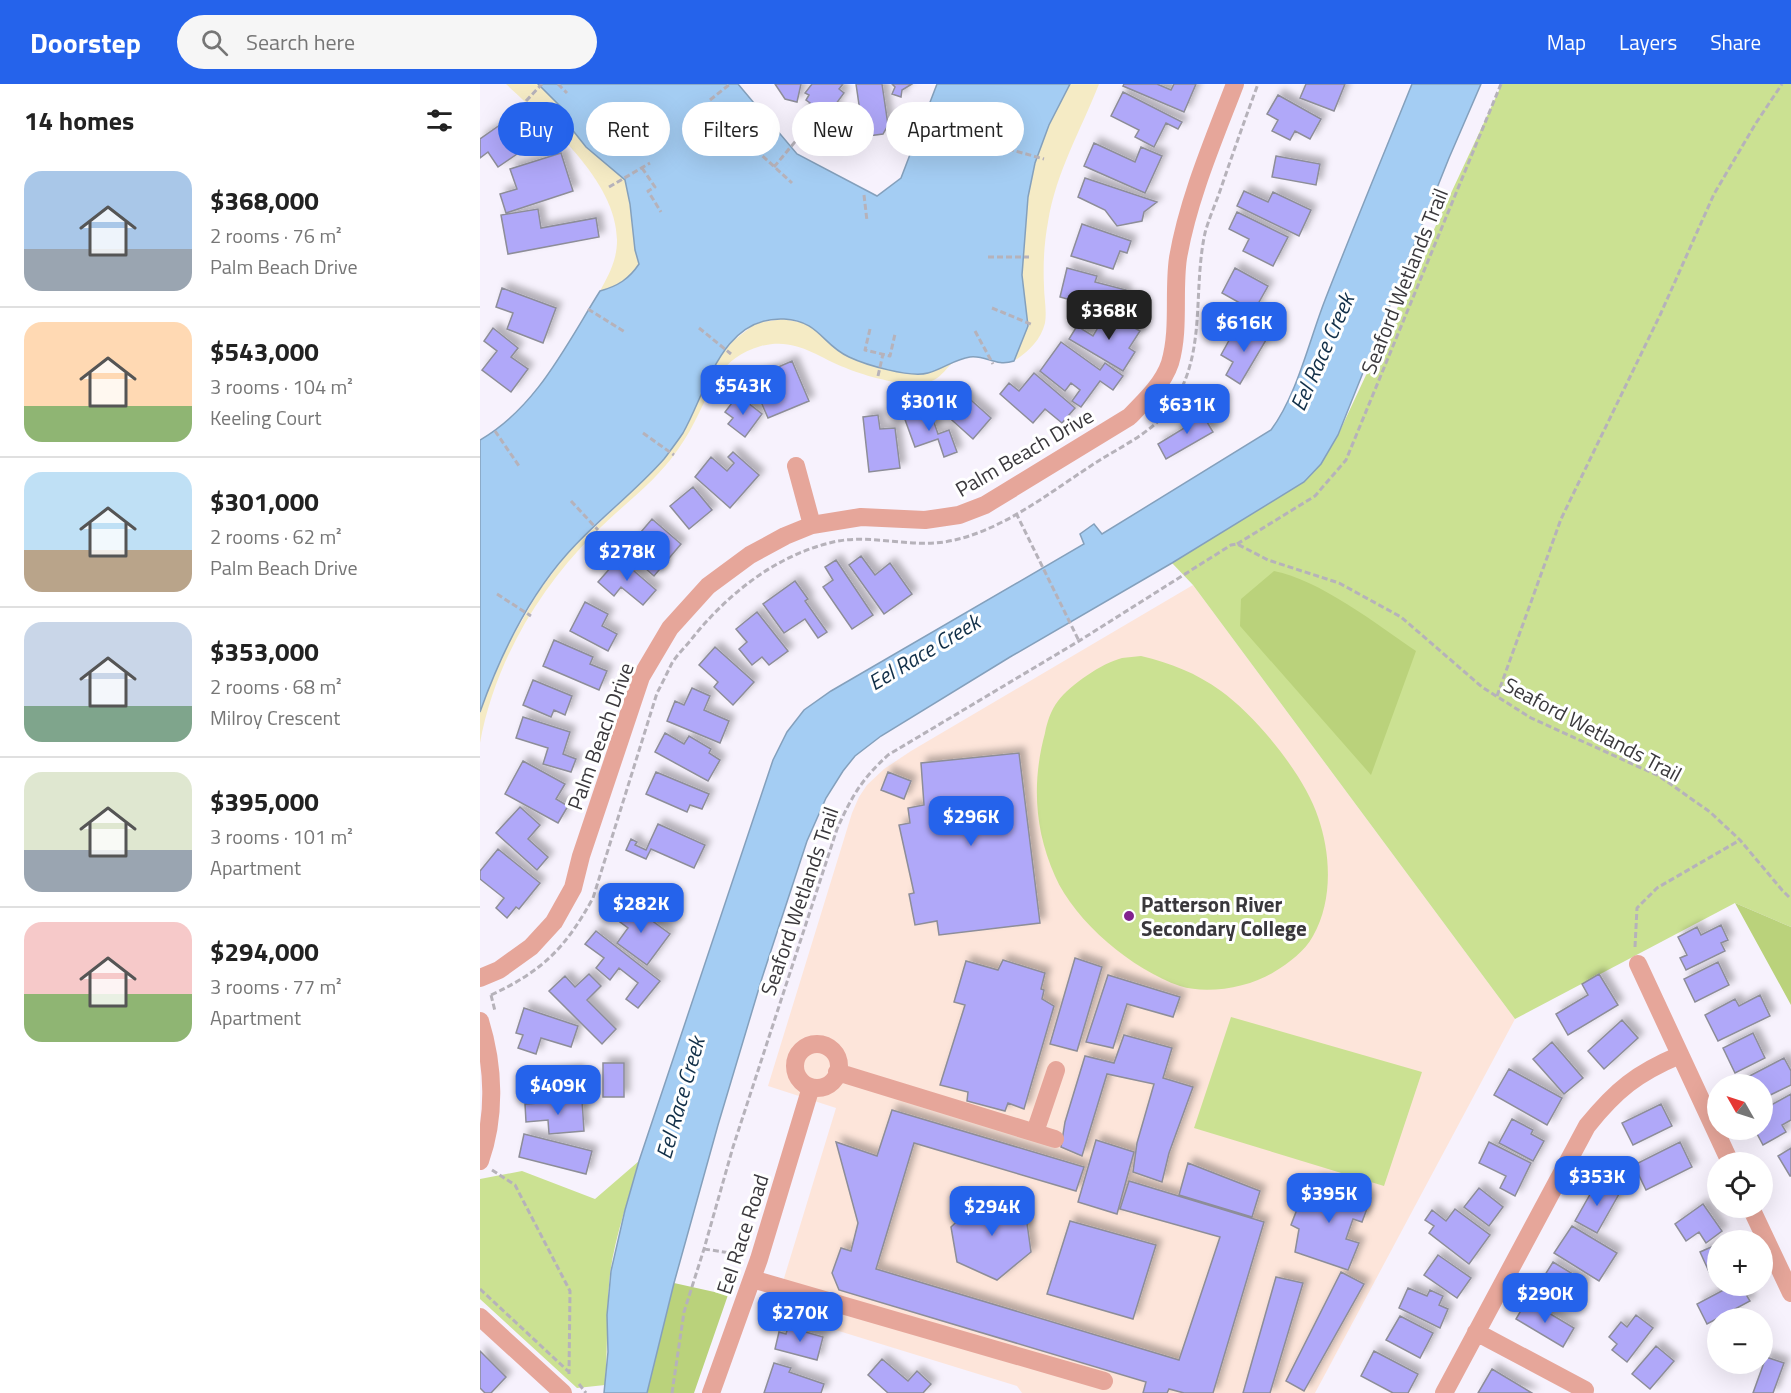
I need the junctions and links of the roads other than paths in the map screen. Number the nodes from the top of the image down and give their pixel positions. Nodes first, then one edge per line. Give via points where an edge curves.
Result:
1 (1235, 84) edge
2 (796, 466) dead end
3 (812, 525) junction
4 (1637, 956) road end
5 (480, 978) edge
6 (480, 1021) edge
7 (1680, 1055) junction
8 (1056, 1070) dead end
9 (837, 1072) junction
10 (811, 1087) junction
11 (1035, 1132) junction
12 (1055, 1138) dead end
13 (1725, 1152) edge
14 (484, 1164) edge
15 (1756, 1218) edge
16 (752, 1279) junction
17 (1791, 1293) edge
18 (480, 1317) edge
19 (1476, 1332) junction
20 (1104, 1381) dead end
21 (566, 1388) edge
22 (1586, 1390) dead end
23 (711, 1393) edge
24 (1444, 1393) edge

1 - 3 street, Palm Beach Drive via 1206,162 1178,258 1170,363 1146,400 1129,417 968,511 925,520 861,518
2 - 3 street
3 - 5 street, Palm Beach Drive via 750,555 708,586 670,628 641,677 573,888 554,922 531,947 499,970
4 - 7 street
6 - 14 street via 488,1046 492,1099
7 - 13 street
7 - 19 street via 1636,1077 1608,1100 1587,1126
8 - 11 street
9 - 10 street via 827,1085
9 - 10 street via 838,1063 832,1051 819,1044 807,1047 798,1054 795,1069 800,1080
9 - 11 street
10 - 16 street, Eel Race Road
11 - 12 street
15 - 17 street
16 - 20 street
16 - 23 street, Eel Race Road
18 - 21 street
19 - 22 street
19 - 24 street

